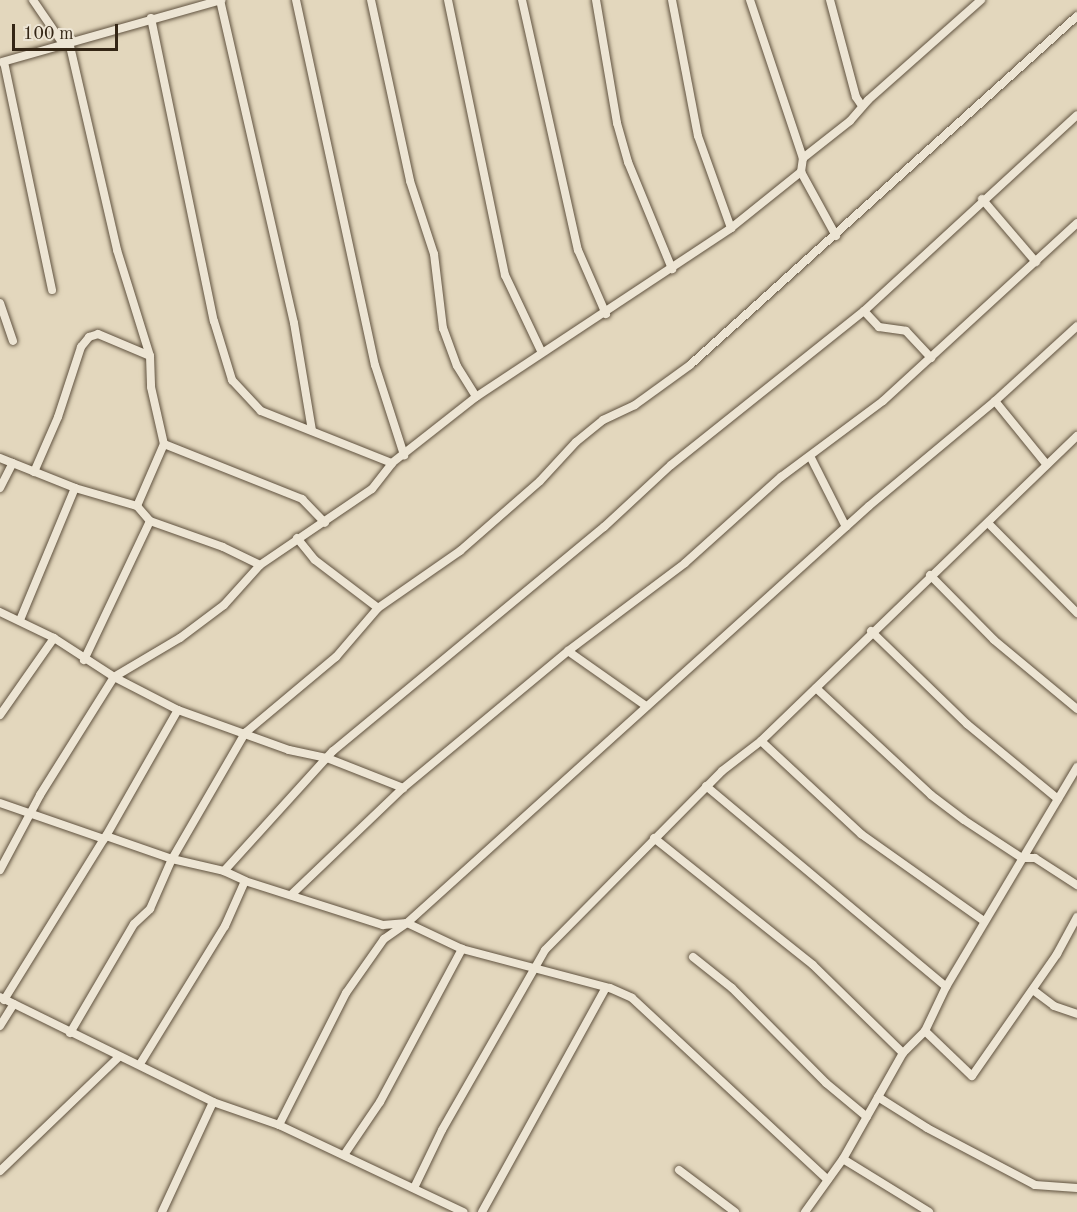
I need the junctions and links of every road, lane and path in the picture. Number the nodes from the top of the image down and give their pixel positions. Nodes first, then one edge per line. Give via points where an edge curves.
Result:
1 (33, 0) edge
2 (221, 0) edge
3 (296, 0) edge
4 (371, 0) edge
5 (448, 0) edge
6 (522, 0) edge
7 (596, 0) edge
8 (672, 0) edge
9 (750, 0) edge
10 (830, 0) edge
11 (981, 0) edge
12 (209, 1) edge
13 (1077, 16) edge
14 (151, 18) junction
15 (67, 45) junction
16 (2, 62) edge
17 (862, 106) junction
18 (1077, 115) edge
19 (803, 158) junction
20 (801, 172) junction
21 (982, 200) junction
22 (1077, 223) edge
23 (731, 228) junction
24 (836, 236) junction
25 (1036, 262) junction
26 (672, 268) junction
27 (52, 290) dead end
28 (0, 303) edge
29 (864, 312) junction
30 (606, 314) junction
31 (1077, 326) edge
32 (13, 341) dead end
33 (542, 353) junction
34 (150, 356) junction
35 (931, 358) junction
36 (476, 397) junction
37 (995, 401) junction
38 (312, 430) junction
39 (1077, 436) edge
40 (164, 444) junction
41 (404, 455) junction
42 (0, 458) edge
43 (811, 458) junction
44 (392, 462) junction
45 (13, 463) junction
46 (1047, 465) junction
47 (34, 472) junction
48 (0, 488) edge
49 (75, 488) junction
50 (137, 506) junction
51 (150, 521) junction
52 (325, 523) junction
53 (988, 523) junction
54 (846, 526) junction
55 (297, 538) junction
56 (260, 565) junction
57 (930, 575) junction
58 (378, 609) junction
59 (0, 612) edge
60 (1077, 613) edge
61 (20, 620) junction
62 (871, 631) junction
63 (54, 638) junction
64 (568, 651) junction
65 (84, 660) junction
66 (114, 677) junction
67 (816, 688) junction
68 (646, 706) junction
69 (1077, 709) edge
70 (177, 710) junction
71 (0, 716) edge
72 (245, 733) junction
73 (761, 741) junction
74 (327, 758) junction
75 (1077, 767) edge
76 (706, 786) junction
77 (403, 788) junction
78 (1058, 799) junction
79 (0, 803) edge
80 (30, 814) junction
81 (105, 837) junction
82 (654, 838) junction
83 (1023, 858) junction
84 (172, 859) junction
85 (0, 870) edge
86 (224, 870) junction
87 (244, 881) junction
88 (1077, 885) edge
89 (291, 895) junction
90 (1077, 917) edge
91 (984, 921) junction
92 (406, 923) junction
93 (462, 949) junction
94 (693, 957) dead end
95 (533, 966) junction
96 (946, 987) junction
97 (605, 989) junction
98 (1033, 990) junction
99 (2, 999) edge
100 (14, 1004) junction
101 (1077, 1014) edge
102 (0, 1026) edge
103 (925, 1032) junction
104 (70, 1033) junction
105 (903, 1053) junction
106 (118, 1058) junction
107 (140, 1064) junction
108 (878, 1097) junction
109 (213, 1102) junction
110 (867, 1118) junction
111 (279, 1125) junction
112 (344, 1155) junction
113 (843, 1159) junction
114 (0, 1170) edge
115 (679, 1170) dead end
116 (828, 1180) junction
117 (414, 1188) junction
118 (1077, 1188) edge
119 (162, 1212) edge
120 (463, 1212) edge
121 (482, 1212) edge
122 (735, 1212) edge
123 (805, 1212) edge
124 (929, 1212) edge

1 - 15 street
2 - 12 street
2 - 38 street via 294,323
3 - 41 street via 375,365
4 - 36 street via 410,181 434,254 443,328 457,366
5 - 33 street via 505,275
6 - 30 street via 578,250
7 - 26 street via 625,152
8 - 23 street via 698,136
9 - 19 street
10 - 17 street via 856,97
11 - 17 street
12 - 14 street
13 - 24 street
14 - 15 street
14 - 38 street via 214,321 230,375 261,411
15 - 16 street
15 - 34 street via 117,250
16 - 27 street
17 - 19 street via 850,121
18 - 21 street
19 - 20 street
20 - 23 street
20 - 24 street
21 - 25 street
21 - 29 street
22 - 25 street
23 - 26 street
24 - 58 street via 690,365 635,405 603,420 460,551
25 - 35 street
26 - 30 street
28 - 32 street
29 - 35 street via 879,327 906,331
29 - 74 street via 679,458
30 - 33 street
31 - 37 street
33 - 36 street
34 - 40 street via 151,387
34 - 47 street via 98,334 89,337 81,347 58,417
35 - 43 street
36 - 41 street
37 - 46 street
37 - 54 street
38 - 44 street
39 - 46 street
40 - 50 street
40 - 52 street via 302,500
41 - 44 street
42 - 45 street
43 - 54 street
43 - 64 street via 782,477 685,563
44 - 52 street via 372,489
45 - 47 street
45 - 48 street
46 - 53 street
47 - 49 street
49 - 50 street
49 - 61 street
50 - 51 street
51 - 56 street
51 - 65 street
52 - 55 street
53 - 57 street
53 - 60 street
54 - 68 street
55 - 56 street
55 - 58 street via 315,560
56 - 66 street via 215,612
57 - 62 street
57 - 69 street via 994,640
58 - 72 street via 336,657
59 - 61 street
61 - 63 street
62 - 67 street
62 - 78 street via 966,724
63 - 65 street
63 - 71 street
64 - 68 street
64 - 77 street
65 - 66 street
66 - 70 street
66 - 80 street
67 - 73 street
67 - 83 street via 931,795
68 - 92 street
70 - 72 street
70 - 81 street
72 - 74 street via 289,750
72 - 84 street
73 - 76 street
73 - 91 street via 861,834
74 - 77 street
74 - 86 street
75 - 78 street
76 - 82 street
76 - 96 street
77 - 89 street
78 - 83 street
79 - 80 street
80 - 81 street
80 - 85 street
81 - 84 street
81 - 99 street
82 - 95 street
82 - 105 street via 813,965
83 - 88 street via 1035,858
83 - 91 street
84 - 86 street
84 - 104 street via 150,909 134,924
86 - 87 street
87 - 89 street
87 - 107 street via 225,927
89 - 92 street via 383,925
90 - 98 street
91 - 96 street
92 - 93 street
92 - 111 street via 367,958
93 - 95 street
93 - 112 street via 400,1068
94 - 110 street via 732,988 826,1083
95 - 97 street
95 - 117 street
96 - 103 street
97 - 116 street via 632,998
97 - 121 street
98 - 101 street via 1054,1006
98 - 103 street via 972,1076
99 - 100 street
100 - 102 street
100 - 104 street
103 - 105 street
104 - 106 street
105 - 108 street
106 - 107 street
106 - 114 street
107 - 109 street
108 - 110 street
108 - 118 street via 1035,1185
109 - 111 street
109 - 119 street
110 - 113 street
111 - 112 street
112 - 117 street
113 - 116 street
113 - 124 street
115 - 122 street
116 - 123 street
117 - 120 street

